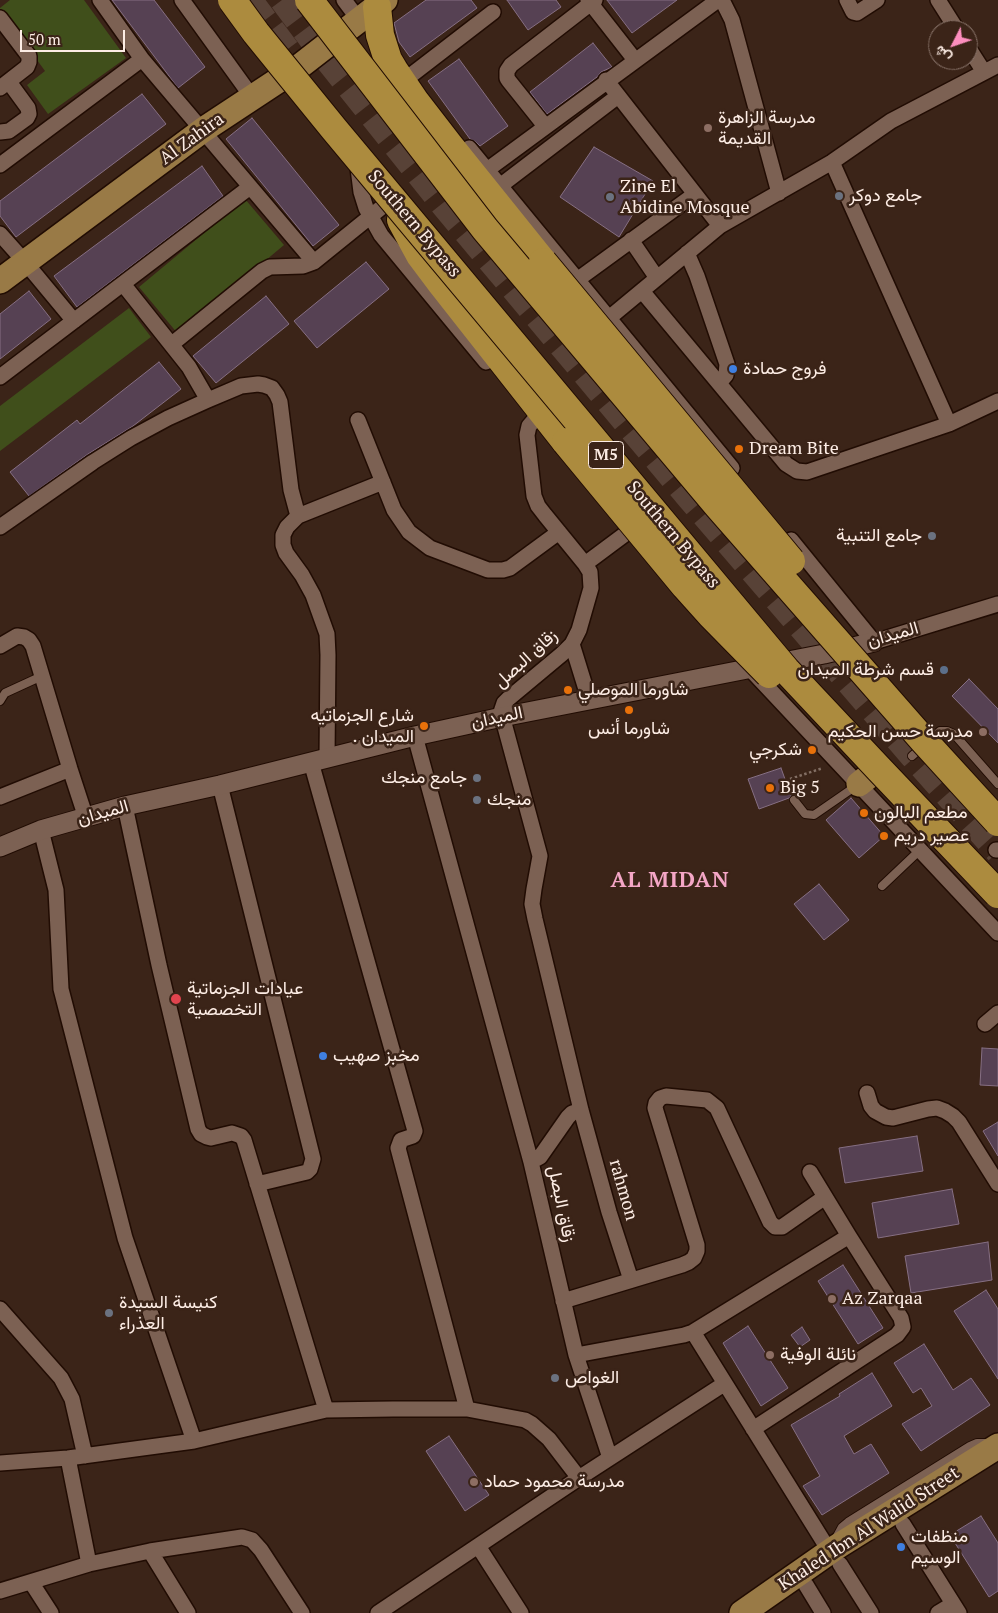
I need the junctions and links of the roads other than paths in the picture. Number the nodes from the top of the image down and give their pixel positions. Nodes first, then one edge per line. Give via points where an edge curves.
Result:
1 (100, 0) edge
2 (182, 0) edge
3 (232, 0) edge
4 (344, 0) edge
5 (718, 0) edge
6 (722, 0) edge
7 (847, 0) edge
8 (878, 0) edge
9 (938, 0) edge
10 (591, 1) edge
11 (313, 4) edge
12 (374, 9) edge
13 (493, 12) dead end
14 (0, 18) edge
15 (951, 20) edge
16 (384, 50) junction
17 (142, 59) junction
18 (635, 60) junction
19 (978, 63) edge
20 (998, 65) edge
21 (984, 72) junction
22 (410, 76) junction
23 (606, 80) junction
24 (5, 85) edge
25 (618, 96) junction
26 (252, 97) junction
27 (545, 126) junction
28 (203, 130) junction
29 (0, 132) edge
30 (355, 136) dead end
31 (832, 162) junction
32 (0, 165) edge
33 (382, 170) dead end
34 (487, 170) junction
35 (500, 186) junction
36 (250, 187) junction
37 (779, 193) junction
38 (695, 194) junction
39 (396, 196) junction
40 (370, 217) junction
41 (720, 226) junction
42 (0, 234) edge
43 (631, 240) junction
44 (687, 253) junction
45 (25, 262) junction
46 (314, 262) junction
47 (657, 278) junction
48 (577, 280) junction
49 (0, 281) edge
50 (123, 284) junction
51 (642, 291) junction
52 (609, 318) junction
53 (74, 321) junction
54 (172, 344) junction
55 (0, 377) edge
56 (719, 383) junction
57 (208, 400) junction
58 (998, 401) edge
59 (535, 419) junction
60 (358, 420) dead end
61 (949, 424) junction
62 (383, 482) junction
63 (658, 510) dead end
64 (298, 516) junction
65 (0, 527) edge
66 (629, 531) junction
67 (558, 532) junction
68 (585, 564) junction
69 (998, 604) edge
70 (874, 642) junction
71 (572, 644) junction
72 (0, 646) edge
73 (749, 668) junction
74 (42, 676) junction
75 (589, 699) junction
76 (0, 701) edge
77 (502, 716) junction
78 (415, 736) junction
79 (918, 749) junction
80 (319, 760) junction
81 (70, 769) junction
82 (870, 775) junction
83 (998, 784) edge
84 (220, 785) junction
85 (0, 797) edge
86 (794, 800) dead end
87 (125, 806) junction
88 (86, 818) junction
89 (998, 822) edge
90 (41, 830) junction
91 (0, 847) edge
92 (920, 850) junction
93 (882, 886) dead end
94 (998, 894) edge
95 (998, 933) edge
96 (998, 1013) edge
97 (985, 1024) dead end
98 (867, 1093) dead end
99 (581, 1110) junction
100 (531, 1162) junction
101 (810, 1172) dead end
102 (257, 1184) junction
103 (998, 1184) edge
104 (825, 1197) junction
105 (849, 1236) junction
106 (631, 1280) junction
107 (563, 1301) junction
108 (0, 1308) edge
109 (693, 1332) junction
110 (576, 1355) junction
111 (724, 1384) junction
112 (467, 1409) junction
113 (326, 1410) junction
114 (753, 1429) junction
115 (194, 1441) junction
116 (998, 1446) edge
117 (85, 1456) junction
118 (68, 1458) junction
119 (610, 1458) junction
120 (0, 1463) edge
121 (998, 1466) edge
122 (579, 1478) junction
123 (903, 1524) junction
124 (478, 1546) junction
125 (150, 1551) junction
126 (835, 1555) junction
127 (89, 1564) junction
128 (31, 1582) junction
129 (806, 1585) junction
130 (0, 1591) edge
131 (956, 1608) edge
132 (51, 1613) edge
133 (188, 1613) edge
134 (302, 1613) edge
135 (378, 1613) edge
136 (521, 1613) edge
137 (742, 1613) edge
138 (766, 1613) edge
139 (822, 1613) edge
140 (871, 1613) edge
141 (938, 1613) edge

1 - 17 street
2 - 26 street
3 - 82 highway, Southern Bypass / M5, bridge via 334,129
4 - 12 street
5 - 18 street
6 - 37 street via 732,20
7 - 8 street via 853,12 857,13
9 - 15 street
10 - 18 street
10 - 27 street via 507,71 509,81
11 - 79 highway, bridge via 485,229
12 - 16 highway
12 - 26 main road, Al Zahira via 300,66
13 - 22 street
14 - 24 street via 25,51 29,62
16 - 22 street
16 - 79 highway, bridge via 415,101 888,686
17 - 28 street
17 - 32 street
18 - 23 street
19 - 21 street
20 - 21 street
21 - 31 street via 891,121
22 - 34 street
23 - 25 street
23 - 27 street
24 - 29 street via 30,114 9,131
25 - 35 street
25 - 38 street
26 - 28 main road, Al Zahira
27 - 34 street
28 - 36 street
28 - 45 main road, Al Zahira
30 - 40 street via 360,184
31 - 37 street
31 - 61 street
33 - 39 highway
34 - 35 street
35 - 48 street
36 - 46 street
36 - 50 street
37 - 41 street
38 - 41 street
38 - 43 street
39 - 40 street
39 - 82 highway, bridge via 405,229 420,254 566,442 711,615 849,748
40 - 46 street
40 - 59 street via 391,249
41 - 44 street
42 - 45 street
43 - 47 street
43 - 48 street
44 - 47 street
44 - 56 street via 727,364 726,375
45 - 49 main road, Al Zahira
45 - 53 street
46 - 54 street via 303,266 270,267 262,271
47 - 51 street
48 - 52 street
50 - 53 street
50 - 54 street
51 - 52 street
51 - 56 street
52 - 70 street
53 - 55 street
54 - 57 street
56 - 61 street via 786,464 797,471 807,472
57 - 64 street via 242,386 258,384 272,388 280,402 291,490
57 - 65 street via 124,443
58 - 61 street
59 - 66 street
59 - 67 street, زقاق البصل via 527,435 534,496
60 - 62 street
62 - 64 street
62 - 67 street via 401,522 419,541 488,570 510,568
63 - 66 street
64 - 80 street via 287,527 283,544 313,595 327,634
66 - 68 street
66 - 73 street
67 - 68 street, زقاق البصل
68 - 71 street, زقاق البصل via 590,572 592,588
69 - 70 street, الميدان
70 - 73 street, الميدان
71 - 75 street
71 - 77 street, زقاق البصل via 504,703
72 - 74 street via 17,636 29,640
73 - 75 street, الميدان
73 - 82 street via 839,763
74 - 76 lane via 5,693
74 - 81 street
75 - 77 street, الميدان
77 - 78 street, الميدان
77 - 99 street, زقاق البصل via 540,856 532,904
78 - 80 street, الميدان
78 - 100 street
79 - 83 lane via 940,731 947,730
79 - 89 highway, bridge
80 - 84 street, الميدان
80 - 112 street via 415,1128 413,1136 401,1140 398,1148
81 - 85 street
81 - 88 street
82 - 86 lane via 814,815 805,814
82 - 92 street
82 - 94 highway, Southern Bypass / M5, bridge
84 - 87 street, الميدان
84 - 102 street via 314,1159 306,1172
87 - 88 street, الميدان
87 - 102 street via 198,1129 211,1138 232,1133 241,1136
88 - 90 street, الميدان
90 - 91 street, الميدان
90 - 115 street via 56,890 61,989 125,1238
92 - 93 lane
92 - 95 street
96 - 97 street
98 - 103 street via 871,1106 886,1117 937,1108 953,1116
99 - 100 street, زقاق البصل via 568,1117 540,1157
99 - 106 street, rahmon
100 - 107 street, زقاق البصل
101 - 104 street
102 - 113 street
104 - 105 street
104 - 106 street via 782,1227 775,1227 717,1108 707,1100 660,1098 656,1103 656,1114 697,1251 689,1262
105 - 109 street
105 - 114 street via 901,1318 901,1332
106 - 107 street
107 - 110 street, زقاق البصل
108 - 117 street via 61,1378 72,1399
109 - 110 street
109 - 111 street
110 - 119 street, زقاق البصل
111 - 114 street
111 - 119 street
112 - 113 street
112 - 122 street via 532,1424 549,1439
113 - 115 street
114 - 126 street
115 - 117 street
116 - 126 main road, Khaled Ibn Al Walid Street
117 - 118 street
118 - 120 street
118 - 127 street
119 - 122 street
121 - 123 main road, Khaled Ibn Al Walid Street
122 - 124 street
123 - 126 main road, Khaled Ibn Al Walid Street
123 - 131 street
124 - 135 street
124 - 136 street
125 - 127 street
125 - 133 street
125 - 134 street via 242,1537 252,1540
126 - 129 main road, Khaled Ibn Al Walid Street
126 - 137 main road, Khaled Ibn Al Walid Street
126 - 140 street
127 - 128 street
128 - 130 street
128 - 132 street
129 - 138 main road, Khaled Ibn Al Walid Street
129 - 139 street
131 - 141 street

